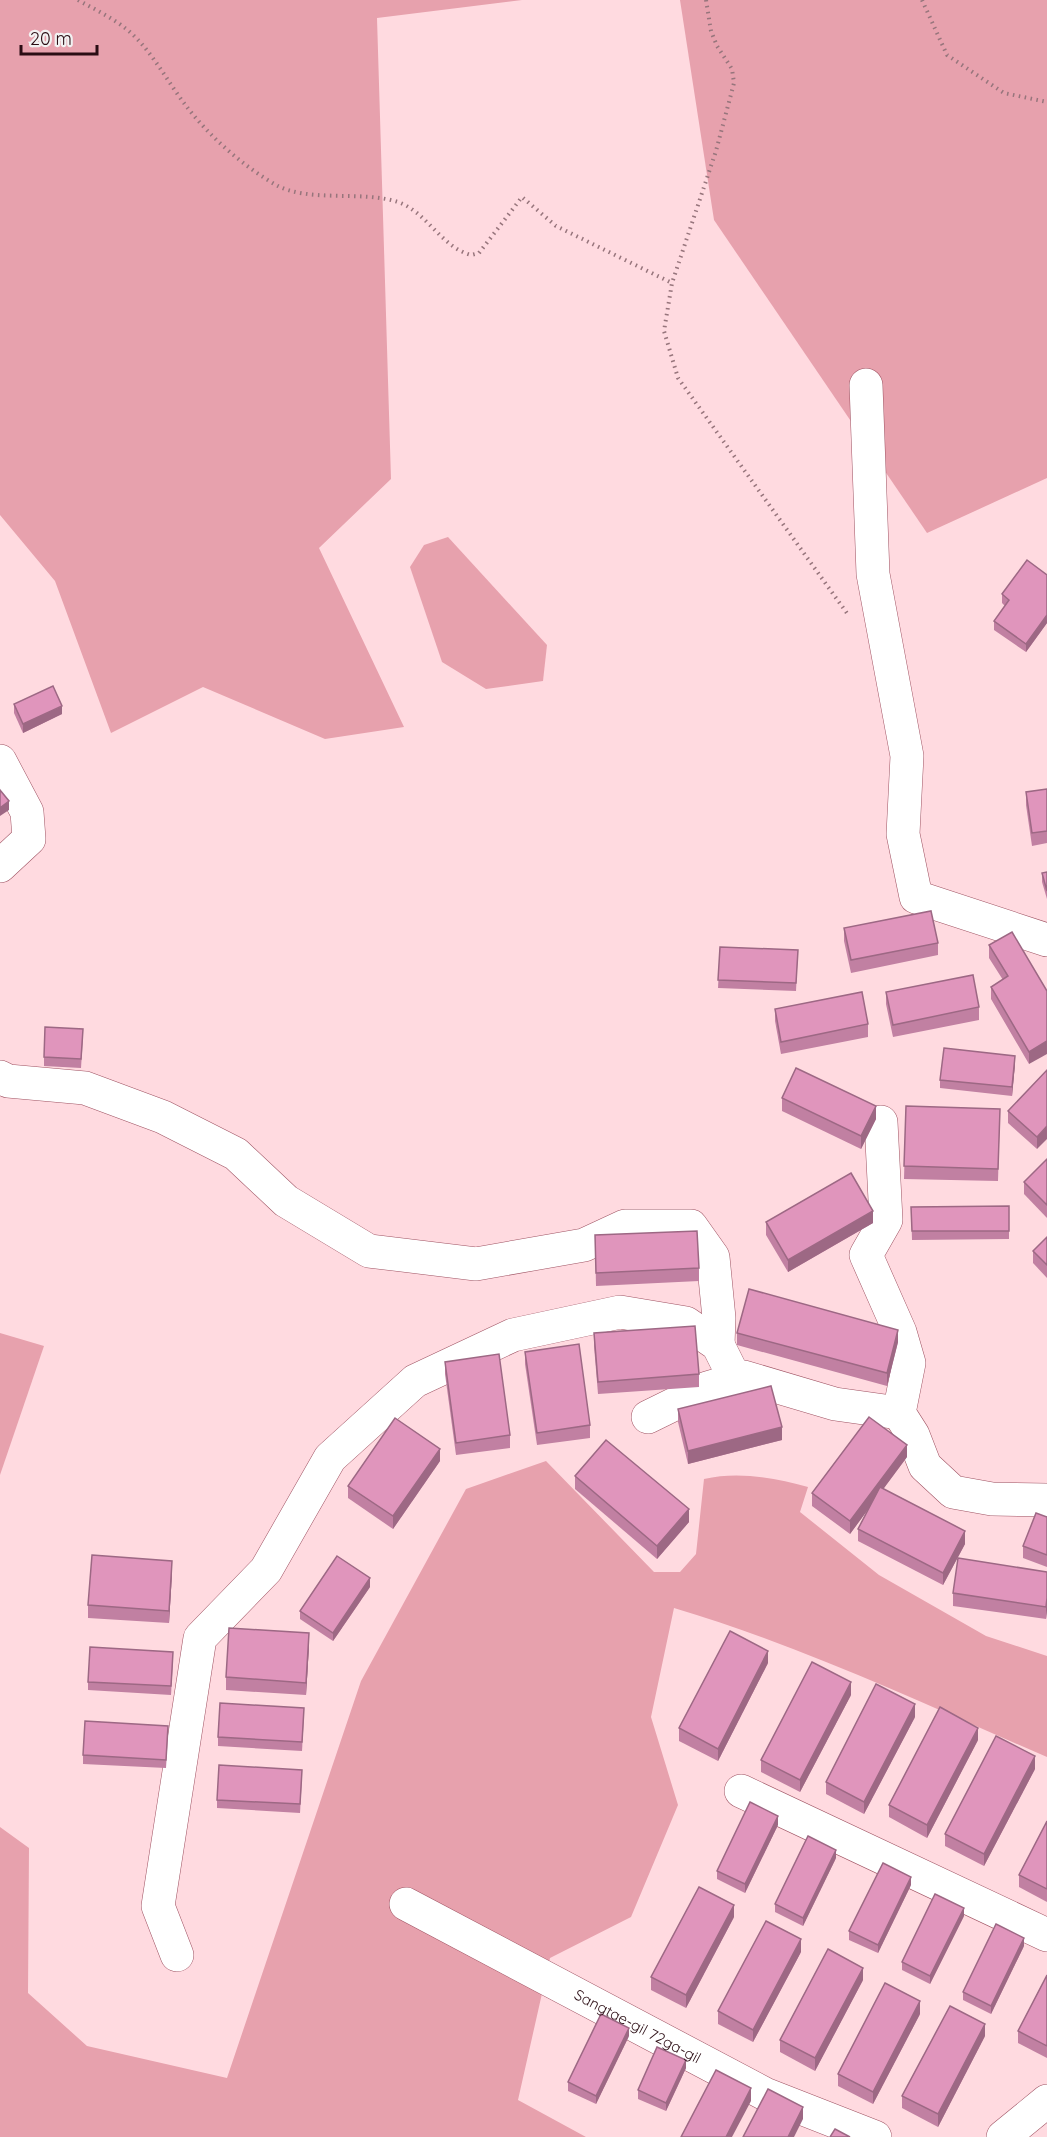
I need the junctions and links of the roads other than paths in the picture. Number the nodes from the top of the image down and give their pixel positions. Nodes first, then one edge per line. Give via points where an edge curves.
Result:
1 (866, 385) dead end
2 (0, 761) edge
3 (0, 866) edge
4 (1047, 940) edge
5 (0, 1077) edge
6 (881, 1122) dead end
7 (718, 1345) junction
8 (735, 1379) junction
9 (899, 1413) junction
10 (648, 1418) dead end
11 (1047, 1500) edge
12 (741, 1791) dead end
13 (406, 1904) dead end
14 (1047, 1935) edge
15 (177, 1955) dead end
16 (1047, 2102) edge
17 (875, 2137) edge
18 (1003, 2137) edge

1 - 4 street via 873,574 907,756 903,834 916,897
2 - 3 street via 27,812 29,839
5 - 7 street via 85,1088 163,1117 236,1154 286,1202 369,1251 476,1264 584,1245 625,1226 691,1226 713,1257
6 - 9 street via 886,1220 866,1255 900,1332 909,1363
7 - 8 street
7 - 15 street via 686,1323 620,1312 513,1335 415,1381 330,1458 266,1570 200,1638 158,1906
8 - 9 street via 744,1377 835,1404
8 - 10 street via 707,1388
9 - 11 street via 925,1466 953,1492 992,1499
12 - 14 street
13 - 17 street, Sangtae-gil 72ga-gil via 765,2094
16 - 18 street

